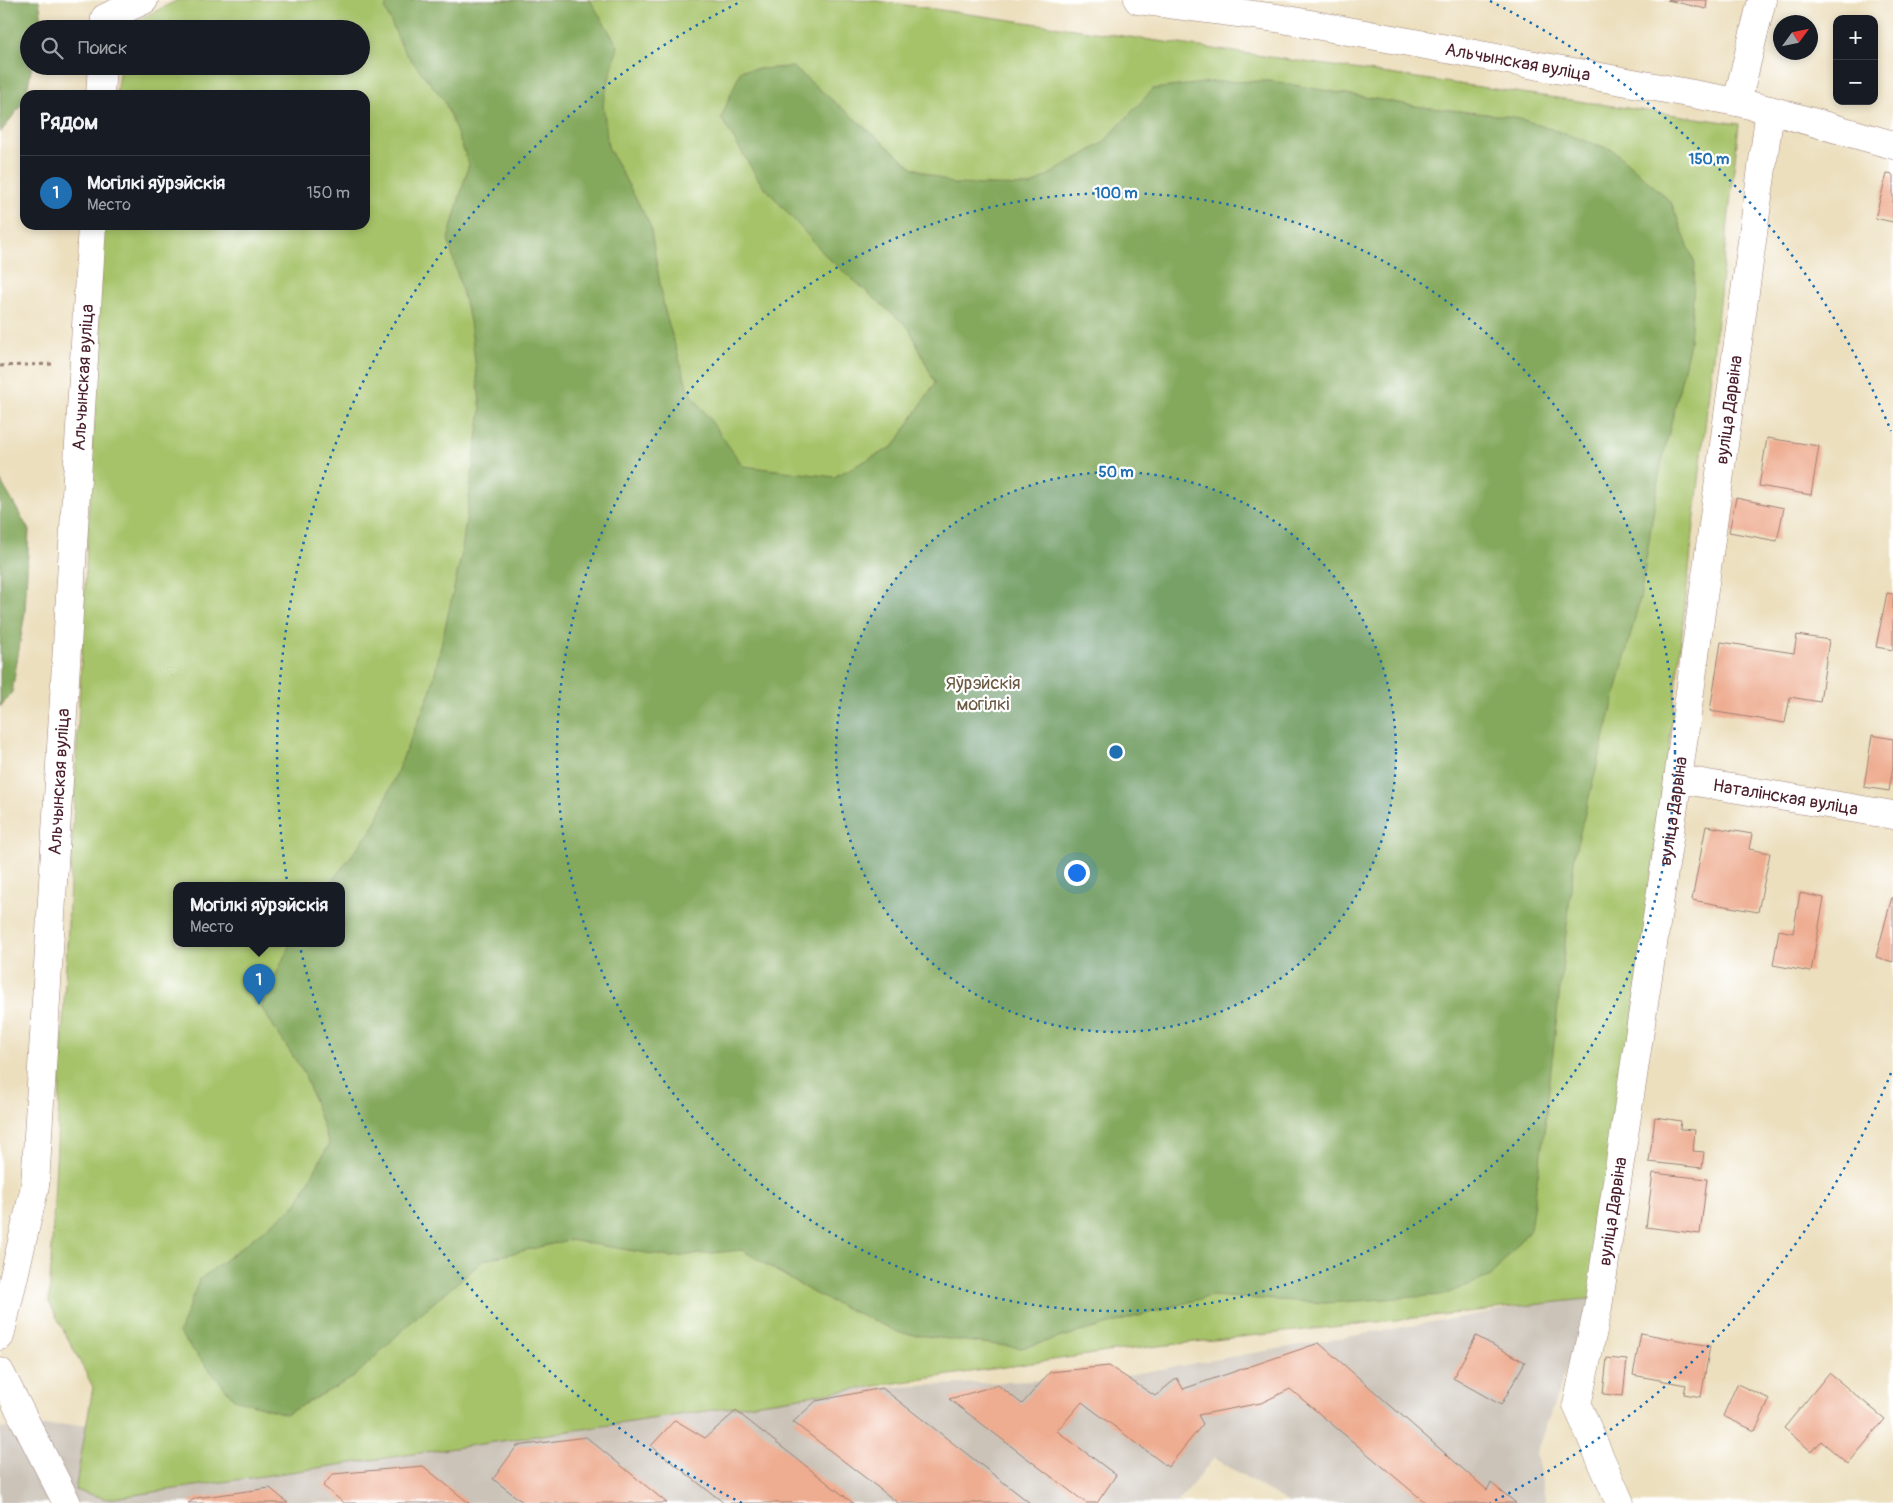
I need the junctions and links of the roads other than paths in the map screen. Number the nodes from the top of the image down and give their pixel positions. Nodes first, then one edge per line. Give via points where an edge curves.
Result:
1 (144, 0) edge
2 (1138, 0) edge
3 (1762, 0) edge
4 (1279, 9) edge
5 (105, 20) edge
6 (101, 75) edge
7 (100, 90) edge
8 (1737, 102) junction
9 (1770, 110) junction
10 (1893, 145) edge
11 (92, 230) edge
12 (1678, 779) junction
13 (1893, 815) edge
14 (0, 1336) edge
15 (0, 1372) edge
16 (67, 1503) edge
17 (1620, 1503) edge

1 - 5 street
2 - 4 street, Альчынская вуліца
3 - 8 street
4 - 8 street, Альчынская вуліца
6 - 7 street
8 - 9 street, Альчынская вуліца
9 - 10 street, Альчынская вуліца
9 - 12 street, вуліца Дарвіна
11 - 14 street, Альчынская вуліца via 35,1186
12 - 13 street, Наталінская вуліца
12 - 17 street, вуліца Дарвіна via 1598,1307 1577,1404
15 - 16 street

